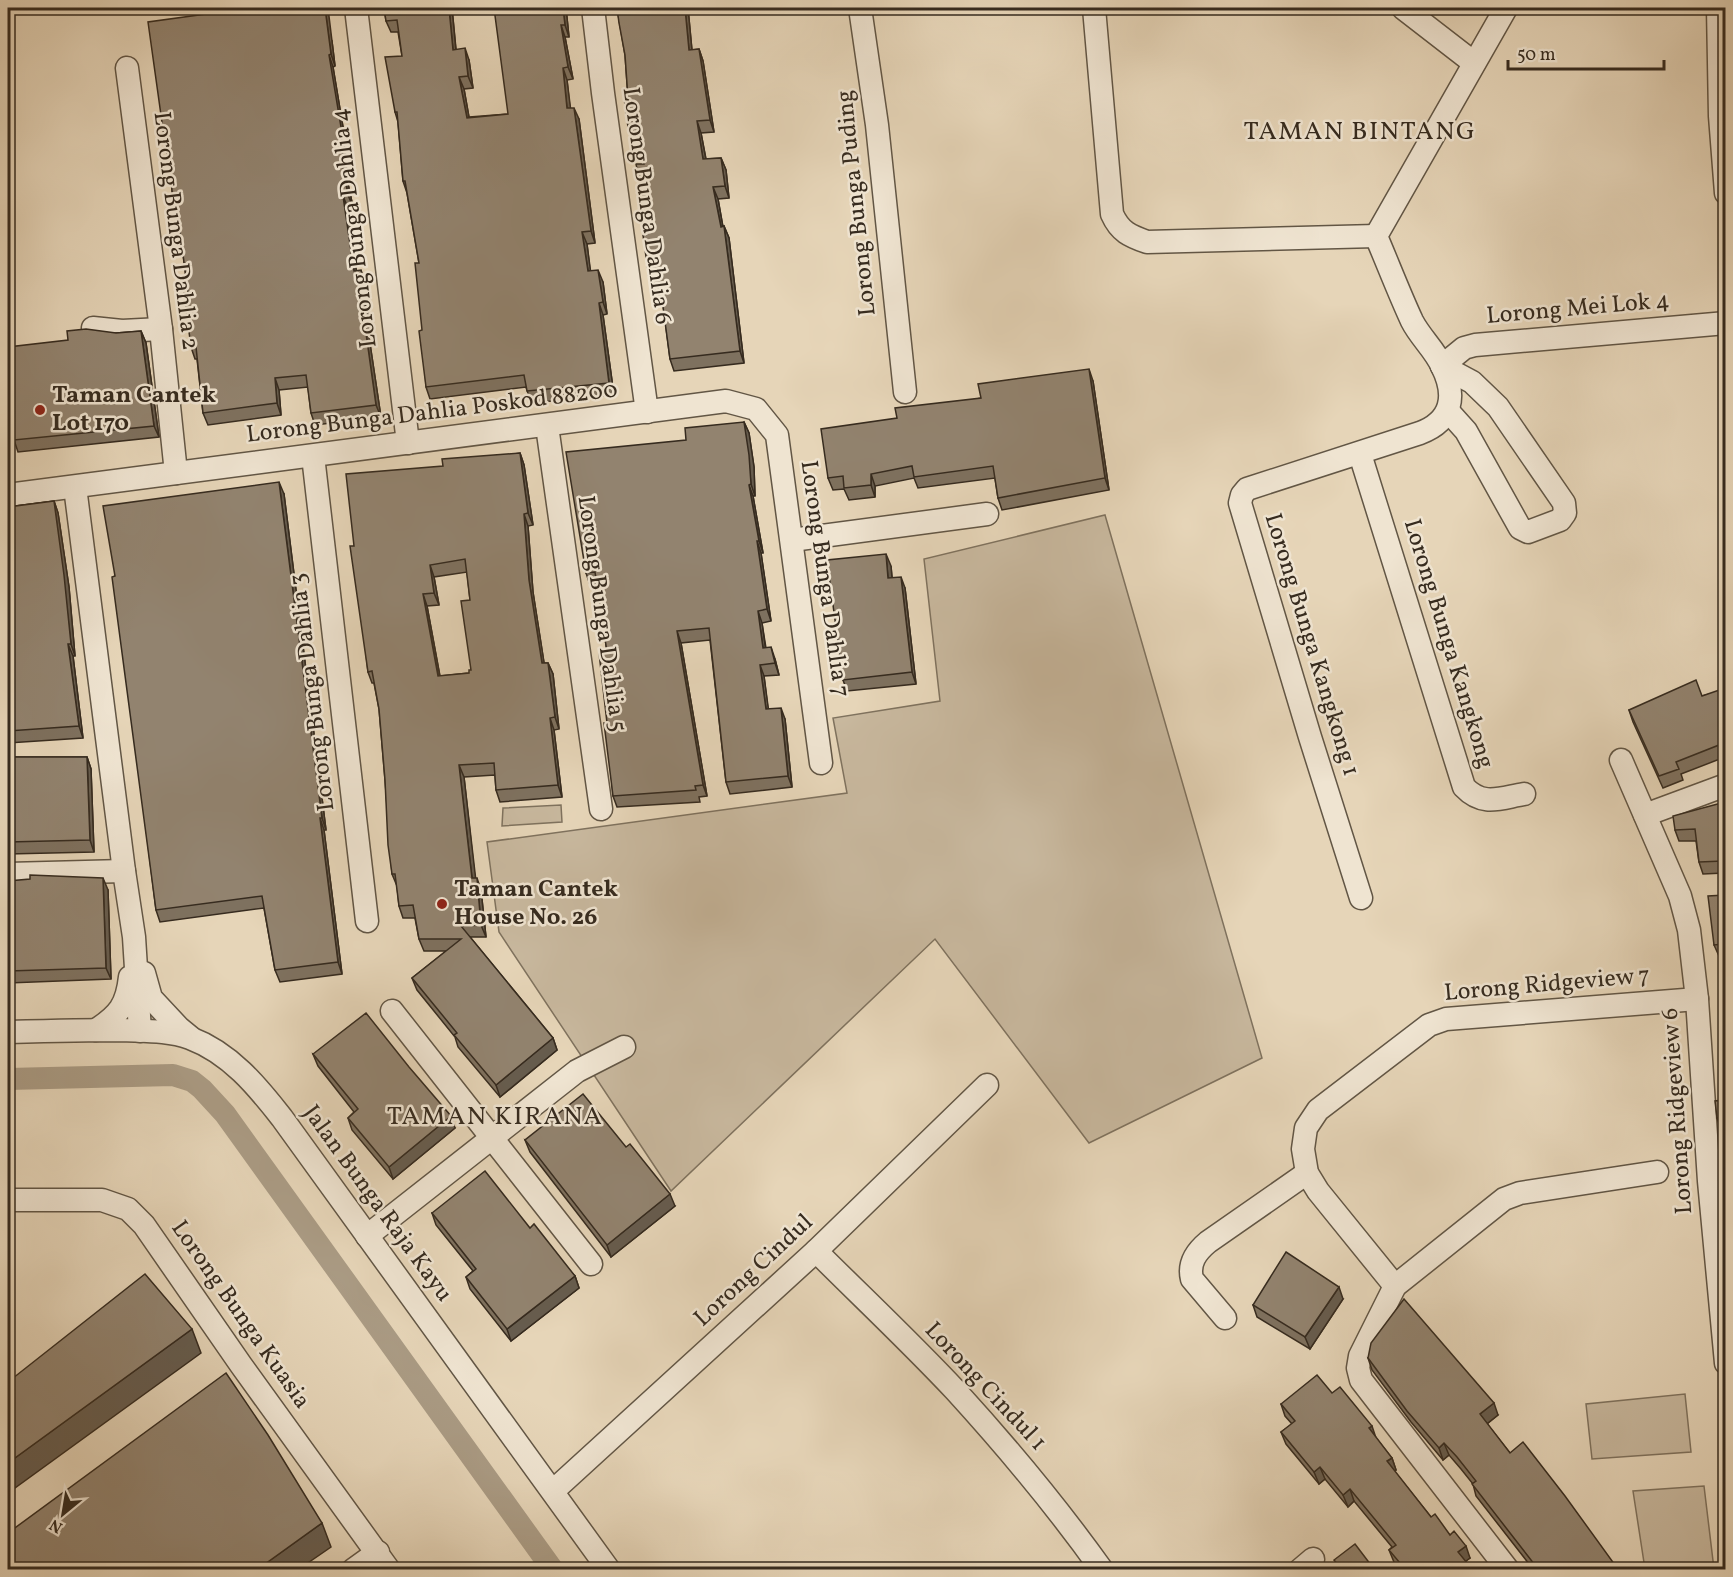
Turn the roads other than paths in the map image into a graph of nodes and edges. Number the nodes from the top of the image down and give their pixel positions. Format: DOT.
graph roads {
  1 [pos="356,8"];
  2 [pos="593,8"];
  3 [pos="860,8"];
  4 [pos="1094,8"];
  5 [pos="1403,8"];
  6 [pos="1506,8"];
  7 [pos="1718,8"];
  8 [pos="1474,63"];
  9 [pos="127,68"];
  10 [pos="1725,193"];
  11 [pos="1376,236"];
  12 [pos="1725,323"];
  13 [pos="93,328"];
  14 [pos="160,329"];
  15 [pos="1442,366"];
  16 [pos="905,392"];
  17 [pos="756,409"];
  18 [pos="1449,411"];
  19 [pos="647,412"];
  20 [pos="547,426"];
  21 [pos="408,443"];
  22 [pos="1360,454"];
  23 [pos="313,456"];
  24 [pos="176,473"];
  25 [pos="75,487"];
  26 [pos="8,495"];
  27 [pos="987,514"];
  28 [pos="792,540"];
  29 [pos="1621,760"];
  30 [pos="821,763"];
  31 [pos="1725,785"];
  32 [pos="1524,794"];
  33 [pos="601,809"];
  34 [pos="1645,815"];
  35 [pos="124,871"];
  36 [pos="8,874"];
  37 [pos="1361,898"];
  38 [pos="366,921"];
  39 [pos="134,937"];
  40 [pos="1697,999"];
  41 [pos="392,1011"];
  42 [pos="96,1030"];
  43 [pos="140,1031"];
  44 [pos="8,1032"];
  45 [pos="190,1038"];
  46 [pos="624,1047"];
  47 [pos="987,1085"];
  48 [pos="493,1139"];
  49 [pos="1657,1172"];
  50 [pos="1307,1173"];
  51 [pos="8,1200"];
  52 [pos="367,1236"];
  53 [pos="816,1251"];
  54 [pos="591,1264"];
  55 [pos="1395,1286"];
  56 [pos="1225,1318"];
  57 [pos="1725,1363"];
  58 [pos="241,1365"];
  59 [pos="222,1378"];
  60 [pos="553,1491"];
  61 [pos="383,1561"];
  62 [pos="353,1569"];
  63 [pos="609,1569"];
  64 [pos="1102,1569"];
  65 [pos="1508,1569"];
  1 -- 21 [label="street, Lorong Bunga Dahlia 4"];
  2 -- 19 [label="street, Lorong Bunga Dahlia 6"];
  3 -- 16 [label="street, Lorong Bunga Puding"];
  4 -- 11 [label="street"];
  5 -- 8 [label="street"];
  6 -- 8 [label="street"];
  7 -- 10 [label="street"];
  8 -- 11 [label="street"];
  9 -- 14 [label="street, Lorong Bunga Dahlia 2"];
  11 -- 15 [label="street"];
  12 -- 15 [label="street, Lorong Mei Lok 4"];
  13 -- 14 [label="street"];
  14 -- 24 [label="street, Lorong Bunga Dahlia 2"];
  15 -- 18 [label="street"];
  15 -- 18 [label="street"];
  17 -- 19 [label="street, Lorong Bunga Dahlia Poskod 88200"];
  17 -- 28 [label="street, Lorong Bunga Dahlia 7"];
  18 -- 22 [label="street, Lorong Bunga Kangkong 1"];
  19 -- 20 [label="street, Lorong Bunga Dahlia Poskod 88200"];
  20 -- 21 [label="street, Lorong Bunga Dahlia Poskod 88200"];
  20 -- 33 [label="street, Lorong Bunga Dahlia 5"];
  21 -- 23 [label="street, Lorong Bunga Dahlia Poskod 88200"];
  22 -- 32 [label="street, Lorong Bunga Kangkong"];
  22 -- 37 [label="street, Lorong Bunga Kangkong 1"];
  23 -- 24 [label="street, Lorong Bunga Dahlia Poskod 88200"];
  23 -- 38 [label="street, Lorong Bunga Dahlia 3"];
  24 -- 25 [label="street, Lorong Bunga Dahlia Poskod 88200"];
  25 -- 26 [label="street, Lorong Bunga Dahlia Poskod 88200"];
  25 -- 35 [label="street"];
  27 -- 28 [label="street"];
  28 -- 30 [label="street, Lorong Bunga Dahlia 7"];
  29 -- 34 [label="street, Lorong Ridgeview 6"];
  31 -- 34 [label="street"];
  34 -- 40 [label="street, Lorong Ridgeview 6"];
  35 -- 36 [label="street"];
  35 -- 39 [label="street"];
  39 -- 42 [label="street"];
  39 -- 43 [label="street"];
  39 -- 45 [label="street"];
  40 -- 50 [label="street, Lorong Ridgeview 7"];
  40 -- 57 [label="street, Lorong Ridgeview 6"];
  41 -- 48 [label="street"];
  42 -- 43 [label="street, Jalan Bunga Raja Kayu"];
  42 -- 44 [label="street, Jalan Bunga Raja Kayu"];
  43 -- 45 [label="street, Jalan Bunga Raja Kayu"];
  45 -- 52 [label="street, Jalan Bunga Raja Kayu"];
  46 -- 48 [label="street"];
  47 -- 53 [label="street, Lorong Cindul"];
  48 -- 52 [label="street"];
  48 -- 54 [label="street"];
  49 -- 55 [label="street"];
  50 -- 55 [label="street, Lorong Ridgeview 7"];
  50 -- 56 [label="street"];
  51 -- 58 [label="street, Lorong Bunga Kuasia"];
  52 -- 60 [label="street, Jalan Bunga Raja Kayu"];
  53 -- 60 [label="street, Lorong Cindul"];
  53 -- 64 [label="street, Lorong Cindul 1"];
  55 -- 65 [label="street"];
  58 -- 59 [label="street"];
  58 -- 61 [label="street, Lorong Bunga Kuasia"];
  60 -- 63 [label="street, Jalan Bunga Raja Kayu"];
  61 -- 62 [label="street"];
}
